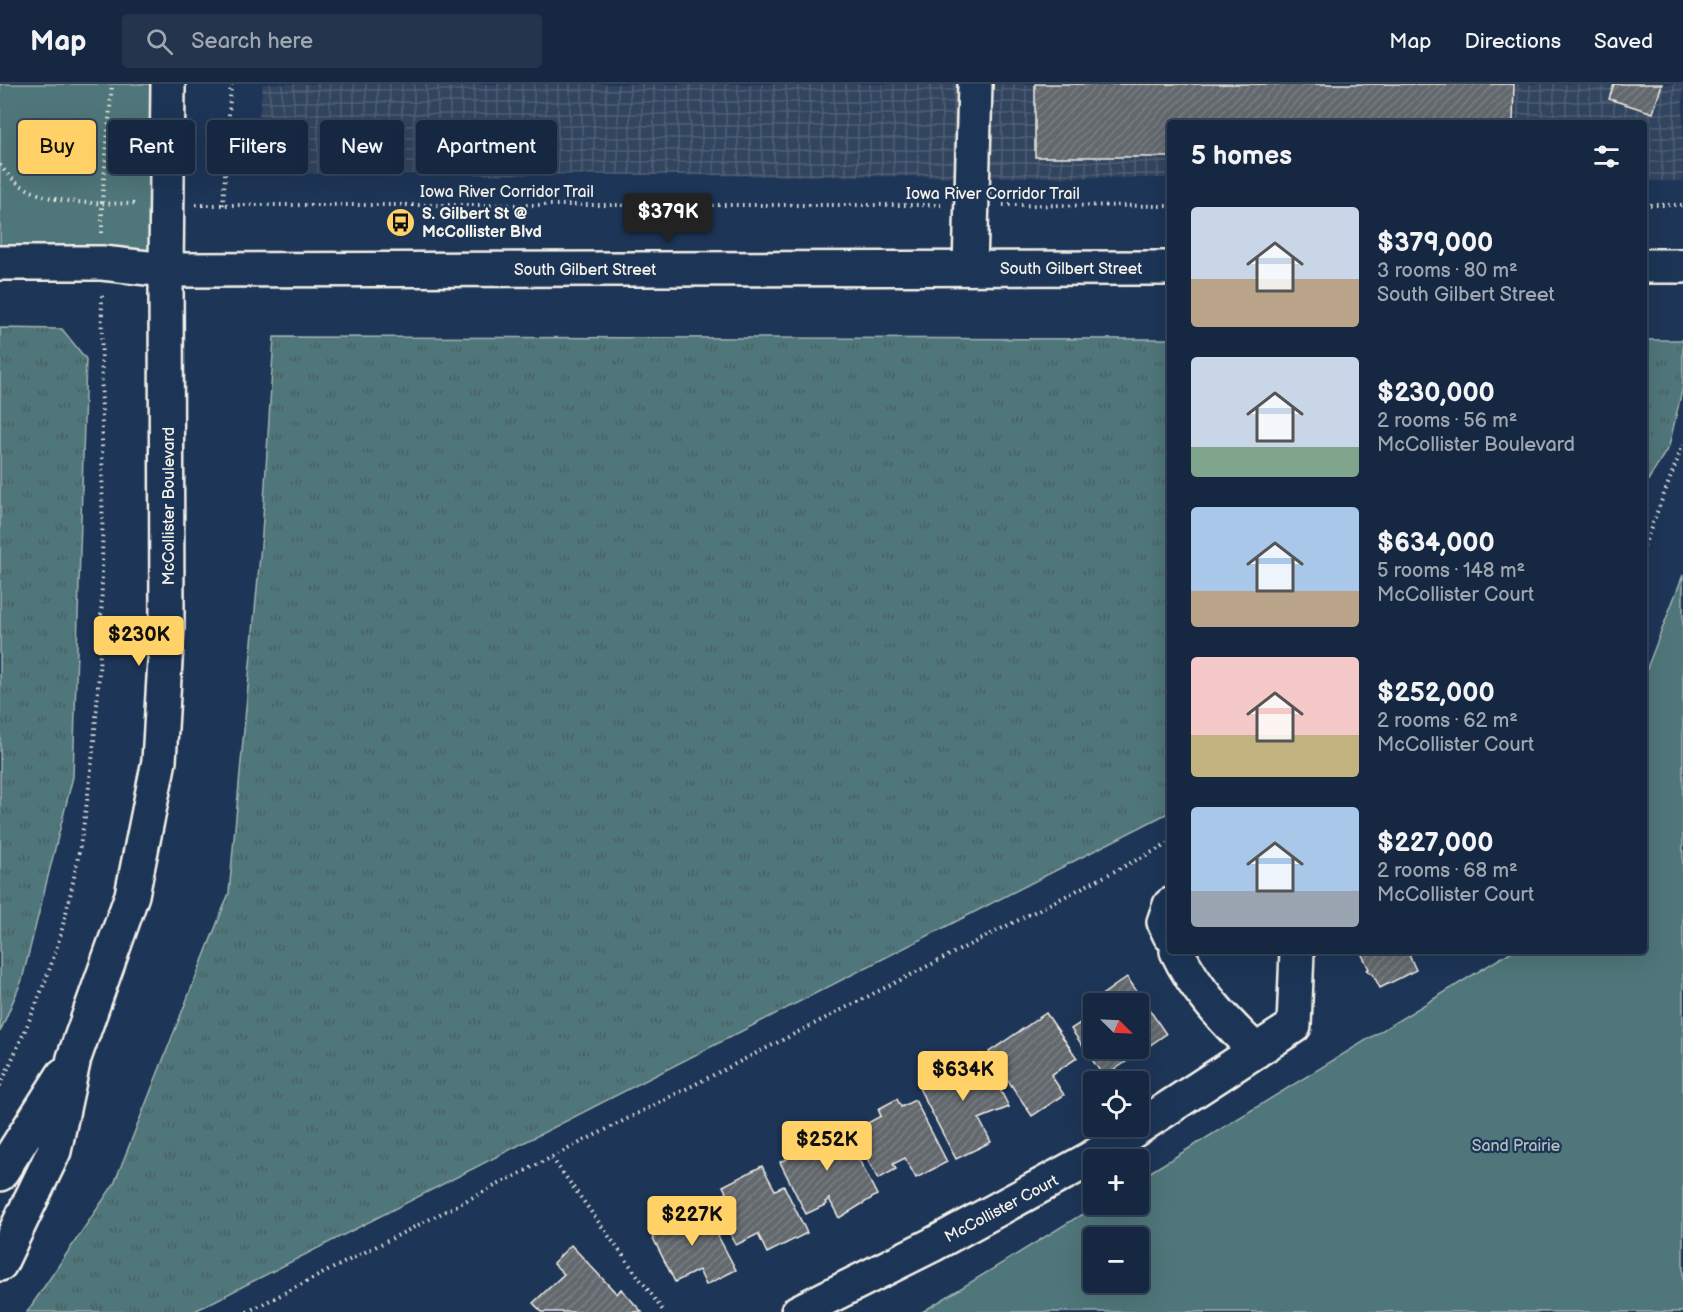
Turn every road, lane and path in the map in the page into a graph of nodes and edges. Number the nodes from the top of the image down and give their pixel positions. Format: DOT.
graph roads {
  1 [pos="112,84"];
  2 [pos="168,84"];
  3 [pos="231,84"];
  4 [pos="975,84"];
  5 [pos="0,165"];
  6 [pos="102,202"];
  7 [pos="223,204"];
  8 [pos="165,205"];
  9 [pos="972,205"];
  10 [pos="1647,205"];
  11 [pos="1683,205"];
  12 [pos="1167,206"];
  13 [pos="0,263"];
  14 [pos="102,263"];
  15 [pos="1647,266"];
  16 [pos="1683,266"];
  17 [pos="1167,267"];
  18 [pos="970,268"];
  19 [pos="166,270"];
  20 [pos="1683,445"];
  21 [pos="1647,538"];
  22 [pos="1167,845"];
  23 [pos="1167,914"];
  24 [pos="1167,928"];
  25 [pos="1178,954"];
  26 [pos="1297,954"];
  27 [pos="1256,1052"];
  28 [pos="74,1058"];
  29 [pos="0,1086"];
  30 [pos="552,1158"];
  31 [pos="0,1174"];
  32 [pos="0,1263"];
  33 [pos="247,1312"];
  34 [pos="664,1312"];
  35 [pos="798,1312"];
  1 -- 6 [label="path"];
  2 -- 8 [label="street, McCollister Boulevard"];
  3 -- 7 [label="path"];
  4 -- 9 [label="street"];
  5 -- 6 [label="path, Iowa River Corridor Trail"];
  6 -- 8 [label="path, Iowa River Corridor Trail"];
  6 -- 14 [label="path"];
  7 -- 8 [label="path, Iowa River Corridor Trail"];
  7 -- 9 [label="path, Iowa River Corridor Trail"];
  8 -- 19 [label="street, McCollister Boulevard"];
  9 -- 12 [label="path, Iowa River Corridor Trail"];
  9 -- 18 [label="street"];
  10 -- 11 [label="path"];
  13 -- 14 [label="street, South Gilbert Street"];
  14 -- 19 [label="street, South Gilbert Street"];
  14 -- 29 [label="path"];
  15 -- 16 [label="street"];
  17 -- 18 [label="street, South Gilbert Street"];
  18 -- 19 [label="street, South Gilbert Street"];
  19 -- 28 [label="street, McCollister Boulevard"];
  20 -- 21 [label="path"];
  22 -- 30 [label="path"];
  23 -- 24 [label="street"];
  25 -- 27 [label="street"];
  26 -- 27 [label="street, McCollister Court"];
  27 -- 35 [label="street, McCollister Court"];
  28 -- 31 [label="street, McCollister Boulevard"];
  28 -- 32 [label="street, McCollister Boulevard"];
  30 -- 33 [label="path"];
  30 -- 34 [label="path"];
}
